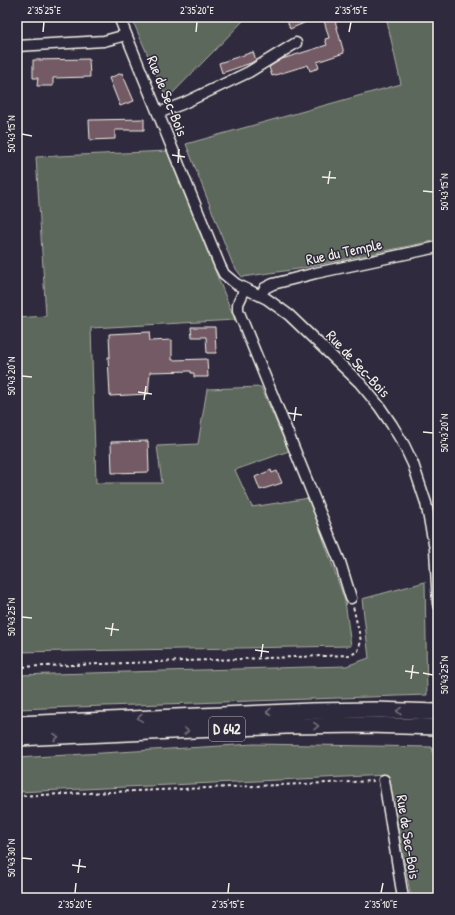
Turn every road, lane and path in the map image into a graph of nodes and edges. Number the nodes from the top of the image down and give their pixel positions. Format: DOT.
graph roads {
  1 [pos="118,17"];
  2 [pos="126,35"];
  3 [pos="296,43"];
  4 [pos="17,46"];
  5 [pos="158,113"];
  6 [pos="438,247"];
  7 [pos="245,289"];
  8 [pos="261,295"];
  9 [pos="351,598"];
  10 [pos="438,604"];
  11 [pos="17,667"];
  12 [pos="438,712"];
  13 [pos="17,724"];
  14 [pos="438,727"];
  15 [pos="17,738"];
  16 [pos="384,780"];
  17 [pos="17,796"];
  18 [pos="403,898"];
  1 -- 2 [label="street, Rue de Sec-Bois"];
  2 -- 4 [label="street"];
  2 -- 5 [label="street, Rue de Sec-Bois"];
  3 -- 5 [label="street"];
  5 -- 7 [label="street, Rue de Sec-Bois"];
  6 -- 8 [label="street, Rue du Temple"];
  7 -- 8 [label="street, Rue de Sec-Bois"];
  7 -- 9 [label="street"];
  8 -- 10 [label="street, Rue de Sec-Bois"];
  9 -- 11 [label="path"];
  12 -- 13 [label="highway, D 642, one-way"];
  15 -- 14 [label="highway, D 642, one-way"];
  16 -- 17 [label="path"];
  16 -- 18 [label="street, Rue de Sec-Bois"];
}
